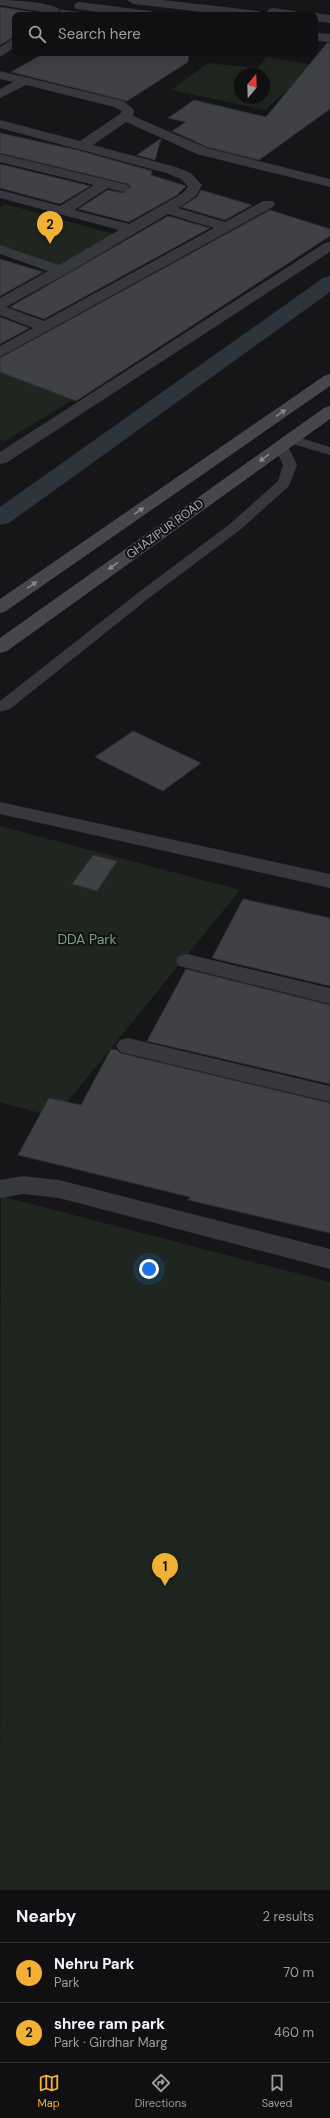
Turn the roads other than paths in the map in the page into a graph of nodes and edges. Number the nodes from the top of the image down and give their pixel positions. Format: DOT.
graph roads {
  1 [pos="0,0"];
  2 [pos="65,0"];
  3 [pos="133,0"];
  4 [pos="283,0"];
  5 [pos="80,6"];
  6 [pos="51,12"];
  7 [pos="127,12"];
  8 [pos="234,12"];
  9 [pos="274,12"];
  10 [pos="318,17"];
  11 [pos="329,18"];
  12 [pos="318,37"];
  13 [pos="330,38"];
  14 [pos="12,43"];
  15 [pos="0,52"];
  16 [pos="0,75"];
  17 [pos="25,81"];
  18 [pos="0,94"];
  19 [pos="125,117"];
  20 [pos="0,124"];
  21 [pos="82,146"];
  22 [pos="0,158"];
  23 [pos="330,183"];
  24 [pos="105,184"];
  25 [pos="123,188"];
  26 [pos="1,196"];
  27 [pos="268,204"];
  28 [pos="166,209"];
  29 [pos="62,211"];
  30 [pos="226,227"];
  31 [pos="130,229"];
  32 [pos="330,246"];
  33 [pos="0,248"];
  34 [pos="61,270"];
  35 [pos="0,304"];
  36 [pos="0,310"];
  37 [pos="45,327"];
  38 [pos="0,352"];
  39 [pos="330,379"];
  40 [pos="330,411"];
  41 [pos="286,443"];
  42 [pos="330,451"];
  43 [pos="0,459"];
  44 [pos="0,607"];
  45 [pos="0,647"];
  46 [pos="0,707"];
  47 [pos="0,808"];
  48 [pos="330,881"];
  49 [pos="187,961"];
  50 [pos="330,996"];
  51 [pos="128,1046"];
  52 [pos="330,1094"];
  53 [pos="0,1189"];
  54 [pos="330,1258"];
  1 -- 6 [label="street"];
  2 -- 6 [label="street"];
  3 -- 8 [label="street"];
  4 -- 9 [label="street"];
  5 -- 7 [label="street"];
  10 -- 11 [label="street"];
  12 -- 13 [label="street"];
  14 -- 15 [label="street"];
  16 -- 17 [label="street"];
  17 -- 18 [label="street"];
  17 -- 19 [label="street"];
  19 -- 21 [label="street"];
  19 -- 23 [label="street"];
  20 -- 21 [label="street"];
  21 -- 28 [label="street"];
  22 -- 24 [label="street"];
  24 -- 25 [label="street"];
  24 -- 29 [label="street"];
  26 -- 29 [label="street"];
  27 -- 30 [label="street"];
  28 -- 30 [label="street"];
  28 -- 31 [label="street"];
  29 -- 31 [label="street"];
  30 -- 37 [label="street"];
  31 -- 34 [label="street"];
  32 -- 43 [label="street"];
  33 -- 34 [label="street"];
  34 -- 35 [label="street"];
  36 -- 37 [label="street"];
  37 -- 38 [label="street"];
  44 -- 39 [label="main road, one-way"];
  40 -- 41 [label="main road, GHAZIPUR ROAD"];
  41 -- 42 [label="lane"];
  41 -- 45 [label="main road, GHAZIPUR ROAD, one-way"];
  41 -- 46 [label="lane"];
  47 -- 48 [label="street"];
  49 -- 50 [label="street"];
  51 -- 52 [label="street"];
  53 -- 54 [label="street"];
}
